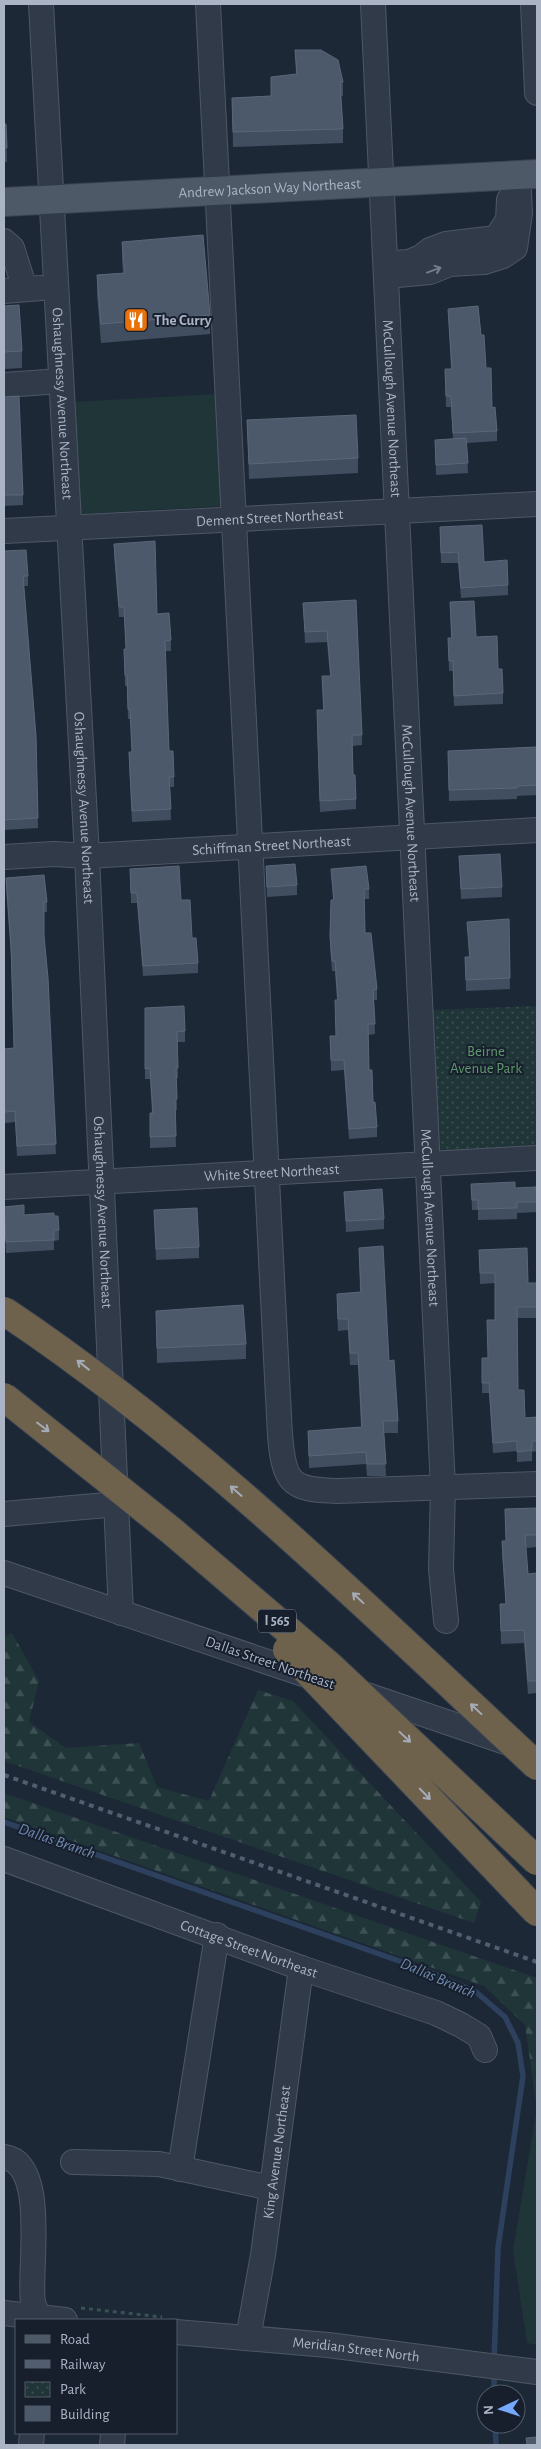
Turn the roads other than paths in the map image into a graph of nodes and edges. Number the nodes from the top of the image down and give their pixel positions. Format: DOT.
graph roads {
  1 [pos="41,4"];
  2 [pos="208,4"];
  3 [pos="373,4"];
  4 [pos="533,4"];
  5 [pos="537,93"];
  6 [pos="521,175"];
  7 [pos="382,182"];
  8 [pos="218,190"];
  9 [pos="50,199"];
  10 [pos="4,202"];
  11 [pos="4,241"];
  12 [pos="386,270"];
  13 [pos="55,287"];
  14 [pos="15,290"];
  15 [pos="60,381"];
  16 [pos="4,385"];
  17 [pos="537,504"];
  18 [pos="397,511"];
  19 [pos="235,519"];
  20 [pos="69,527"];
  21 [pos="4,530"];
  22 [pos="537,830"];
  23 [pos="413,837"];
  24 [pos="250,846"];
  25 [pos="87,856"];
  26 [pos="4,857"];
  27 [pos="537,1158"];
  28 [pos="428,1164"];
  29 [pos="267,1173"];
  30 [pos="102,1182"];
  31 [pos="4,1187"];
  32 [pos="4,1311"];
  33 [pos="4,1397"];
  34 [pos="537,1484"];
  35 [pos="443,1488"];
  36 [pos="118,1504"];
  37 [pos="4,1514"];
  38 [pos="173,1532"];
  39 [pos="4,1572"];
  40 [pos="121,1613"];
  41 [pos="446,1621"];
  42 [pos="537,1752"];
  43 [pos="537,1766"];
  44 [pos="4,1860"];
  45 [pos="537,1861"];
  46 [pos="537,1912"];
  47 [pos="217,1936"];
  48 [pos="301,1968"];
  49 [pos="485,2050"];
  50 [pos="4,2157"];
  51 [pos="73,2162"];
  52 [pos="180,2170"];
  53 [pos="271,2188"];
  54 [pos="4,2313"];
  55 [pos="40,2319"];
  56 [pos="178,2332"];
  57 [pos="248,2338"];
  58 [pos="532,2371"];
  1 -- 9 [label="street, Oshaughnessy Avenue Northeast"];
  2 -- 8 [label="street"];
  3 -- 7 [label="street, McCullough Avenue Northeast"];
  4 -- 5 [label="street"];
  6 -- 7 [label="main road, Andrew Jackson Way Northeast"];
  6 -- 12 [label="street"];
  7 -- 8 [label="main road, Andrew Jackson Way Northeast"];
  7 -- 12 [label="street, McCullough Avenue Northeast"];
  8 -- 9 [label="main road, Andrew Jackson Way Northeast"];
  8 -- 19 [label="street"];
  9 -- 10 [label="main road, Andrew Jackson Way Northeast"];
  9 -- 13 [label="street, Oshaughnessy Avenue Northeast"];
  11 -- 14 [label="street"];
  12 -- 18 [label="street, McCullough Avenue Northeast"];
  13 -- 14 [label="street"];
  13 -- 15 [label="street, Oshaughnessy Avenue Northeast"];
  15 -- 16 [label="street"];
  15 -- 20 [label="street, Oshaughnessy Avenue Northeast"];
  17 -- 18 [label="street, Dement Street Northeast"];
  18 -- 19 [label="street, Dement Street Northeast"];
  18 -- 23 [label="street, McCullough Avenue Northeast"];
  19 -- 20 [label="street, Dement Street Northeast"];
  19 -- 24 [label="street"];
  20 -- 21 [label="street, Dement Street Northeast"];
  20 -- 25 [label="street, Oshaughnessy Avenue Northeast"];
  22 -- 23 [label="street, Schiffman Street Northeast"];
  23 -- 24 [label="street, Schiffman Street Northeast"];
  23 -- 28 [label="street, McCullough Avenue Northeast"];
  24 -- 25 [label="street, Schiffman Street Northeast"];
  24 -- 29 [label="street"];
  25 -- 26 [label="street, Schiffman Street Northeast"];
  25 -- 30 [label="street, Oshaughnessy Avenue Northeast"];
  27 -- 28 [label="street, White Street Northeast"];
  28 -- 29 [label="street, White Street Northeast"];
  28 -- 35 [label="street, McCullough Avenue Northeast"];
  29 -- 30 [label="street, White Street Northeast"];
  29 -- 35 [label="street"];
  30 -- 31 [label="street, White Street Northeast"];
  30 -- 36 [label="street, Oshaughnessy Avenue Northeast"];
  43 -- 32 [label="highway, one-way, bridge"];
  33 -- 38 [label="highway, I 565, one-way, bridge"];
  34 -- 35 [label="street"];
  35 -- 41 [label="street, McCullough Avenue Northeast"];
  36 -- 37 [label="street"];
  36 -- 40 [label="street, Oshaughnessy Avenue Northeast"];
  38 -- 45 [label="highway, I 565, one-way, bridge"];
  38 -- 46 [label="highway, one-way, bridge"];
  39 -- 40 [label="street, Dallas Street Northeast"];
  40 -- 42 [label="street, Dallas Street Northeast"];
  44 -- 47 [label="street, Cottage Street Northeast"];
  47 -- 48 [label="street, Cottage Street Northeast"];
  47 -- 52 [label="street"];
  48 -- 49 [label="street, Cottage Street Northeast"];
  48 -- 53 [label="street, King Avenue Northeast"];
  50 -- 55 [label="street"];
  51 -- 52 [label="street"];
  52 -- 53 [label="street"];
  53 -- 57 [label="street, King Avenue Northeast"];
  54 -- 55 [label="street"];
  56 -- 57 [label="street, Meridian Street North"];
  57 -- 58 [label="street, Meridian Street North"];
}
